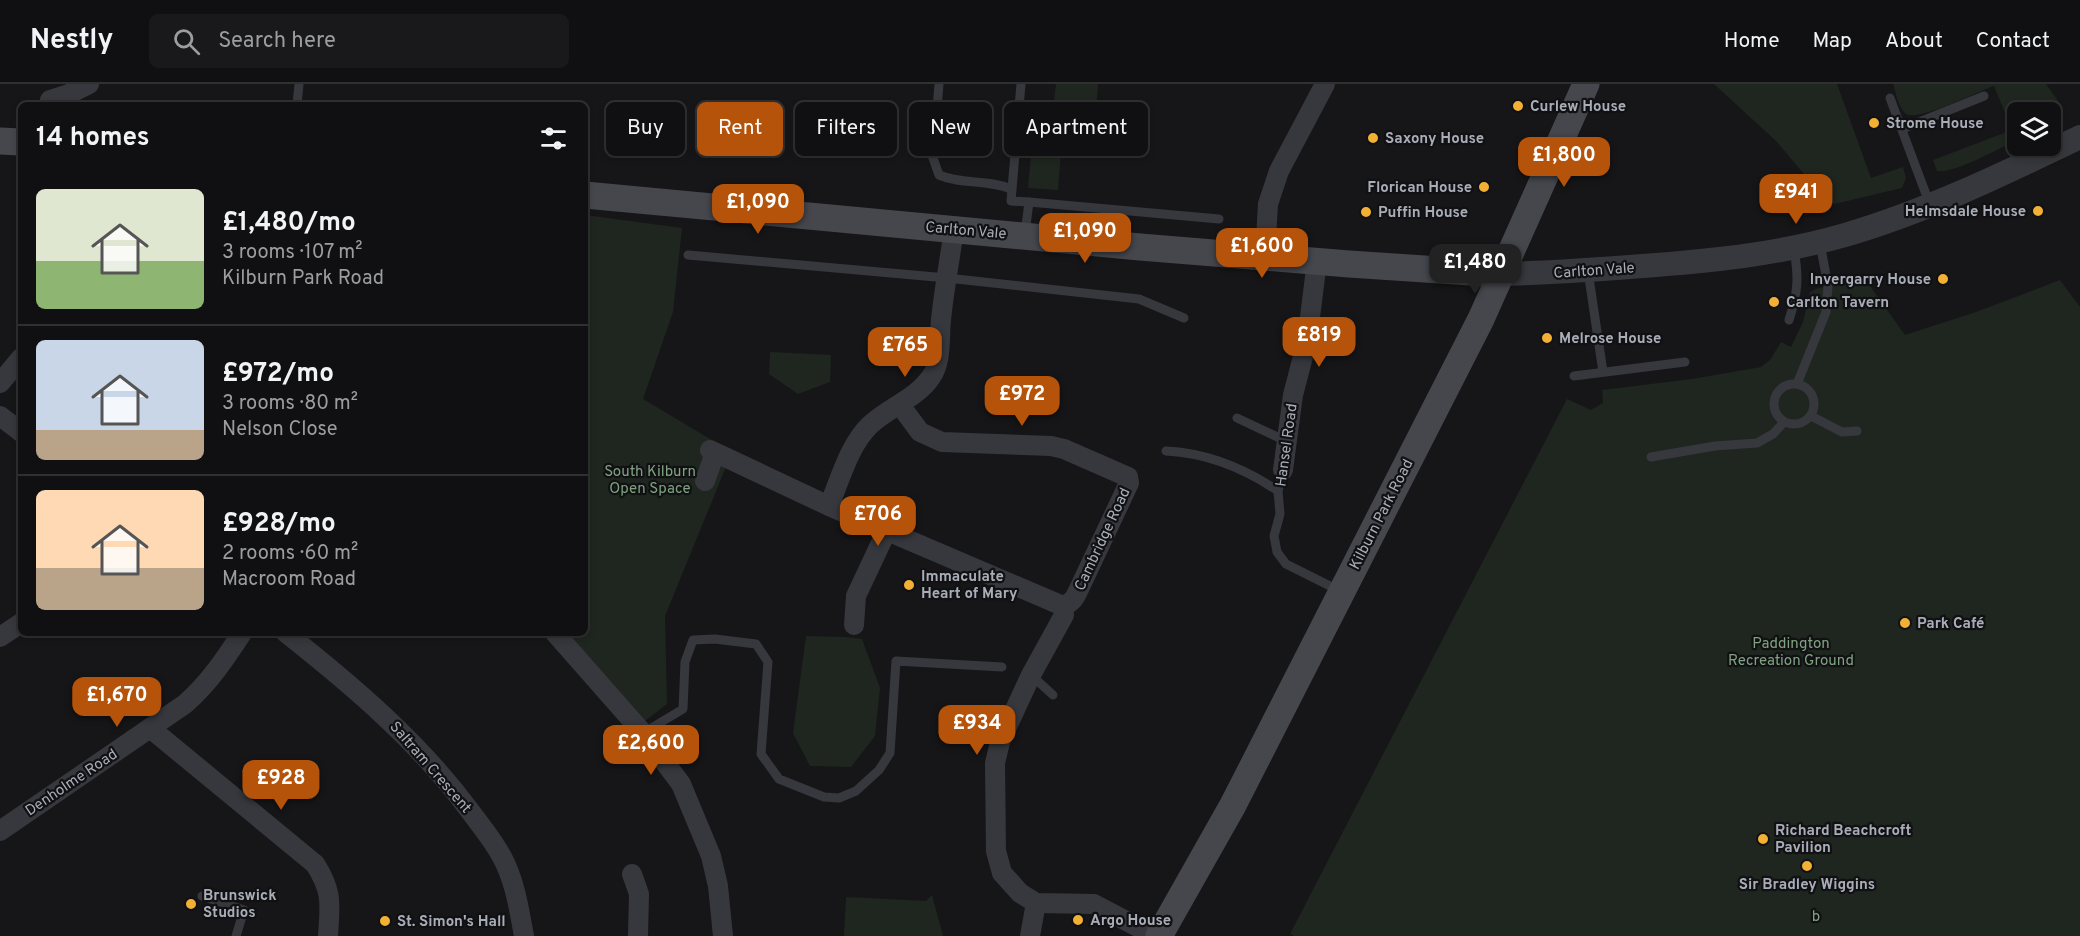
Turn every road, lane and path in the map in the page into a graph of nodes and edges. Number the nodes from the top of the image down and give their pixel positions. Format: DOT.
graph roads {
  1 [pos="89,84"];
  2 [pos="299,84"];
  3 [pos="939,84"];
  4 [pos="1021,84"];
  5 [pos="1325,84"];
  6 [pos="1586,84"];
  7 [pos="50,96"];
  8 [pos="1984,96"];
  9 [pos="1890,98"];
  10 [pos="297,102"];
  11 [pos="1902,129"];
  12 [pos="2080,136"];
  13 [pos="0,141"];
  14 [pos="18,142"];
  15 [pos="1011,189"];
  16 [pos="588,195"];
  17 [pos="1029,202"];
  18 [pos="1929,205"];
  19 [pos="1219,219"];
  20 [pos="954,229"];
  21 [pos="1024,235"];
  22 [pos="1819,241"];
  23 [pos="1793,247"];
  24 [pos="688,255"];
  25 [pos="1265,257"];
  26 [pos="1317,261"];
  27 [pos="1588,271"];
  28 [pos="1502,274"];
  29 [pos="947,278"];
  30 [pos="1184,318"];
  31 [pos="1789,320"];
  32 [pos="18,362"];
  33 [pos="1685,362"];
  34 [pos="1603,372"];
  35 [pos="1574,376"];
  36 [pos="0,383"];
  37 [pos="1797,384"];
  38 [pos="900,405"];
  39 [pos="0,416"];
  40 [pos="1811,416"];
  41 [pos="1237,418"];
  42 [pos="1784,422"];
  43 [pos="18,430"];
  44 [pos="1857,431"];
  45 [pos="1287,441"];
  46 [pos="1166,451"];
  47 [pos="1651,457"];
  48 [pos="1283,470"];
  49 [pos="705,481"];
  50 [pos="1278,491"];
  51 [pos="829,506"];
  52 [pos="887,530"];
  53 [pos="1342,592"];
  54 [pos="1063,606"];
  55 [pos="18,624"];
  56 [pos="854,625"];
  57 [pos="240,636"];
  58 [pos="290,636"];
  59 [pos="558,636"];
  60 [pos="0,637"];
  61 [pos="1002,668"];
  62 [pos="1031,675"];
  63 [pos="1053,695"];
  64 [pos="150,728"];
  65 [pos="644,733"];
  66 [pos="0,831"];
  67 [pos="632,874"];
  68 [pos="202,896"];
  69 [pos="1036,903"];
  70 [pos="236,936"];
  71 [pos="328,936"];
  72 [pos="524,936"];
  73 [pos="638,936"];
  74 [pos="723,936"];
  75 [pos="1030,936"];
  76 [pos="1157,936"];
  1 -- 7 [label="street"];
  2 -- 10 [label="lane"];
  3 -- 15 [label="lane"];
  4 -- 15 [label="lane"];
  5 -- 25 [label="street"];
  6 -- 28 [label="main road, Kilburn Park Road"];
  8 -- 11 [label="lane"];
  9 -- 11 [label="lane"];
  11 -- 18 [label="lane"];
  12 -- 18 [label="street, Carlton Vale"];
  13 -- 14 [label="main road"];
  15 -- 17 [label="lane"];
  16 -- 20 [label="main road, Carlton Vale"];
  17 -- 19 [label="lane"];
  17 -- 21 [label="lane"];
  18 -- 22 [label="street, Carlton Vale"];
  20 -- 21 [label="main road, Carlton Vale"];
  20 -- 29 [label="street"];
  21 -- 25 [label="main road, Carlton Vale"];
  22 -- 23 [label="street, Carlton Vale"];
  22 -- 37 [label="lane"];
  23 -- 27 [label="street, Carlton Vale"];
  23 -- 31 [label="lane"];
  24 -- 29 [label="lane"];
  25 -- 26 [label="main road, Carlton Vale"];
  26 -- 28 [label="main road, Carlton Vale"];
  26 -- 45 [label="street, Hansel Road"];
  27 -- 28 [label="street, Carlton Vale"];
  27 -- 34 [label="lane"];
  28 -- 53 [label="main road, Kilburn Park Road"];
  29 -- 30 [label="lane"];
  29 -- 38 [label="street"];
  32 -- 36 [label="street"];
  33 -- 34 [label="lane"];
  34 -- 35 [label="lane"];
  37 -- 40 [label="lane"];
  37 -- 42 [label="lane"];
  38 -- 51 [label="street"];
  38 -- 54 [label="street, Cambridge Road"];
  39 -- 43 [label="street"];
  40 -- 42 [label="lane"];
  40 -- 44 [label="lane"];
  41 -- 45 [label="lane"];
  42 -- 47 [label="lane"];
  45 -- 48 [label="street, Hansel Road"];
  46 -- 50 [label="lane"];
  48 -- 50 [label="lane, Hansel Road"];
  49 -- 51 [label="street"];
  50 -- 53 [label="lane, Hansel Road"];
  51 -- 52 [label="street"];
  52 -- 54 [label="street"];
  52 -- 56 [label="street"];
  53 -- 76 [label="main road, Kilburn Park Road"];
  54 -- 62 [label="street, Cambridge Road"];
  55 -- 60 [label="street"];
  57 -- 64 [label="street, Denholme Road"];
  58 -- 72 [label="street, Saltram Crescent"];
  59 -- 65 [label="street"];
  61 -- 65 [label="lane"];
  62 -- 63 [label="lane"];
  62 -- 69 [label="street, Cambridge Road"];
  64 -- 66 [label="street, Denholme Road"];
  64 -- 71 [label="street"];
  65 -- 74 [label="street"];
  67 -- 73 [label="street"];
  68 -- 70 [label="lane"];
  69 -- 75 [label="street"];
  69 -- 76 [label="street"];
}
